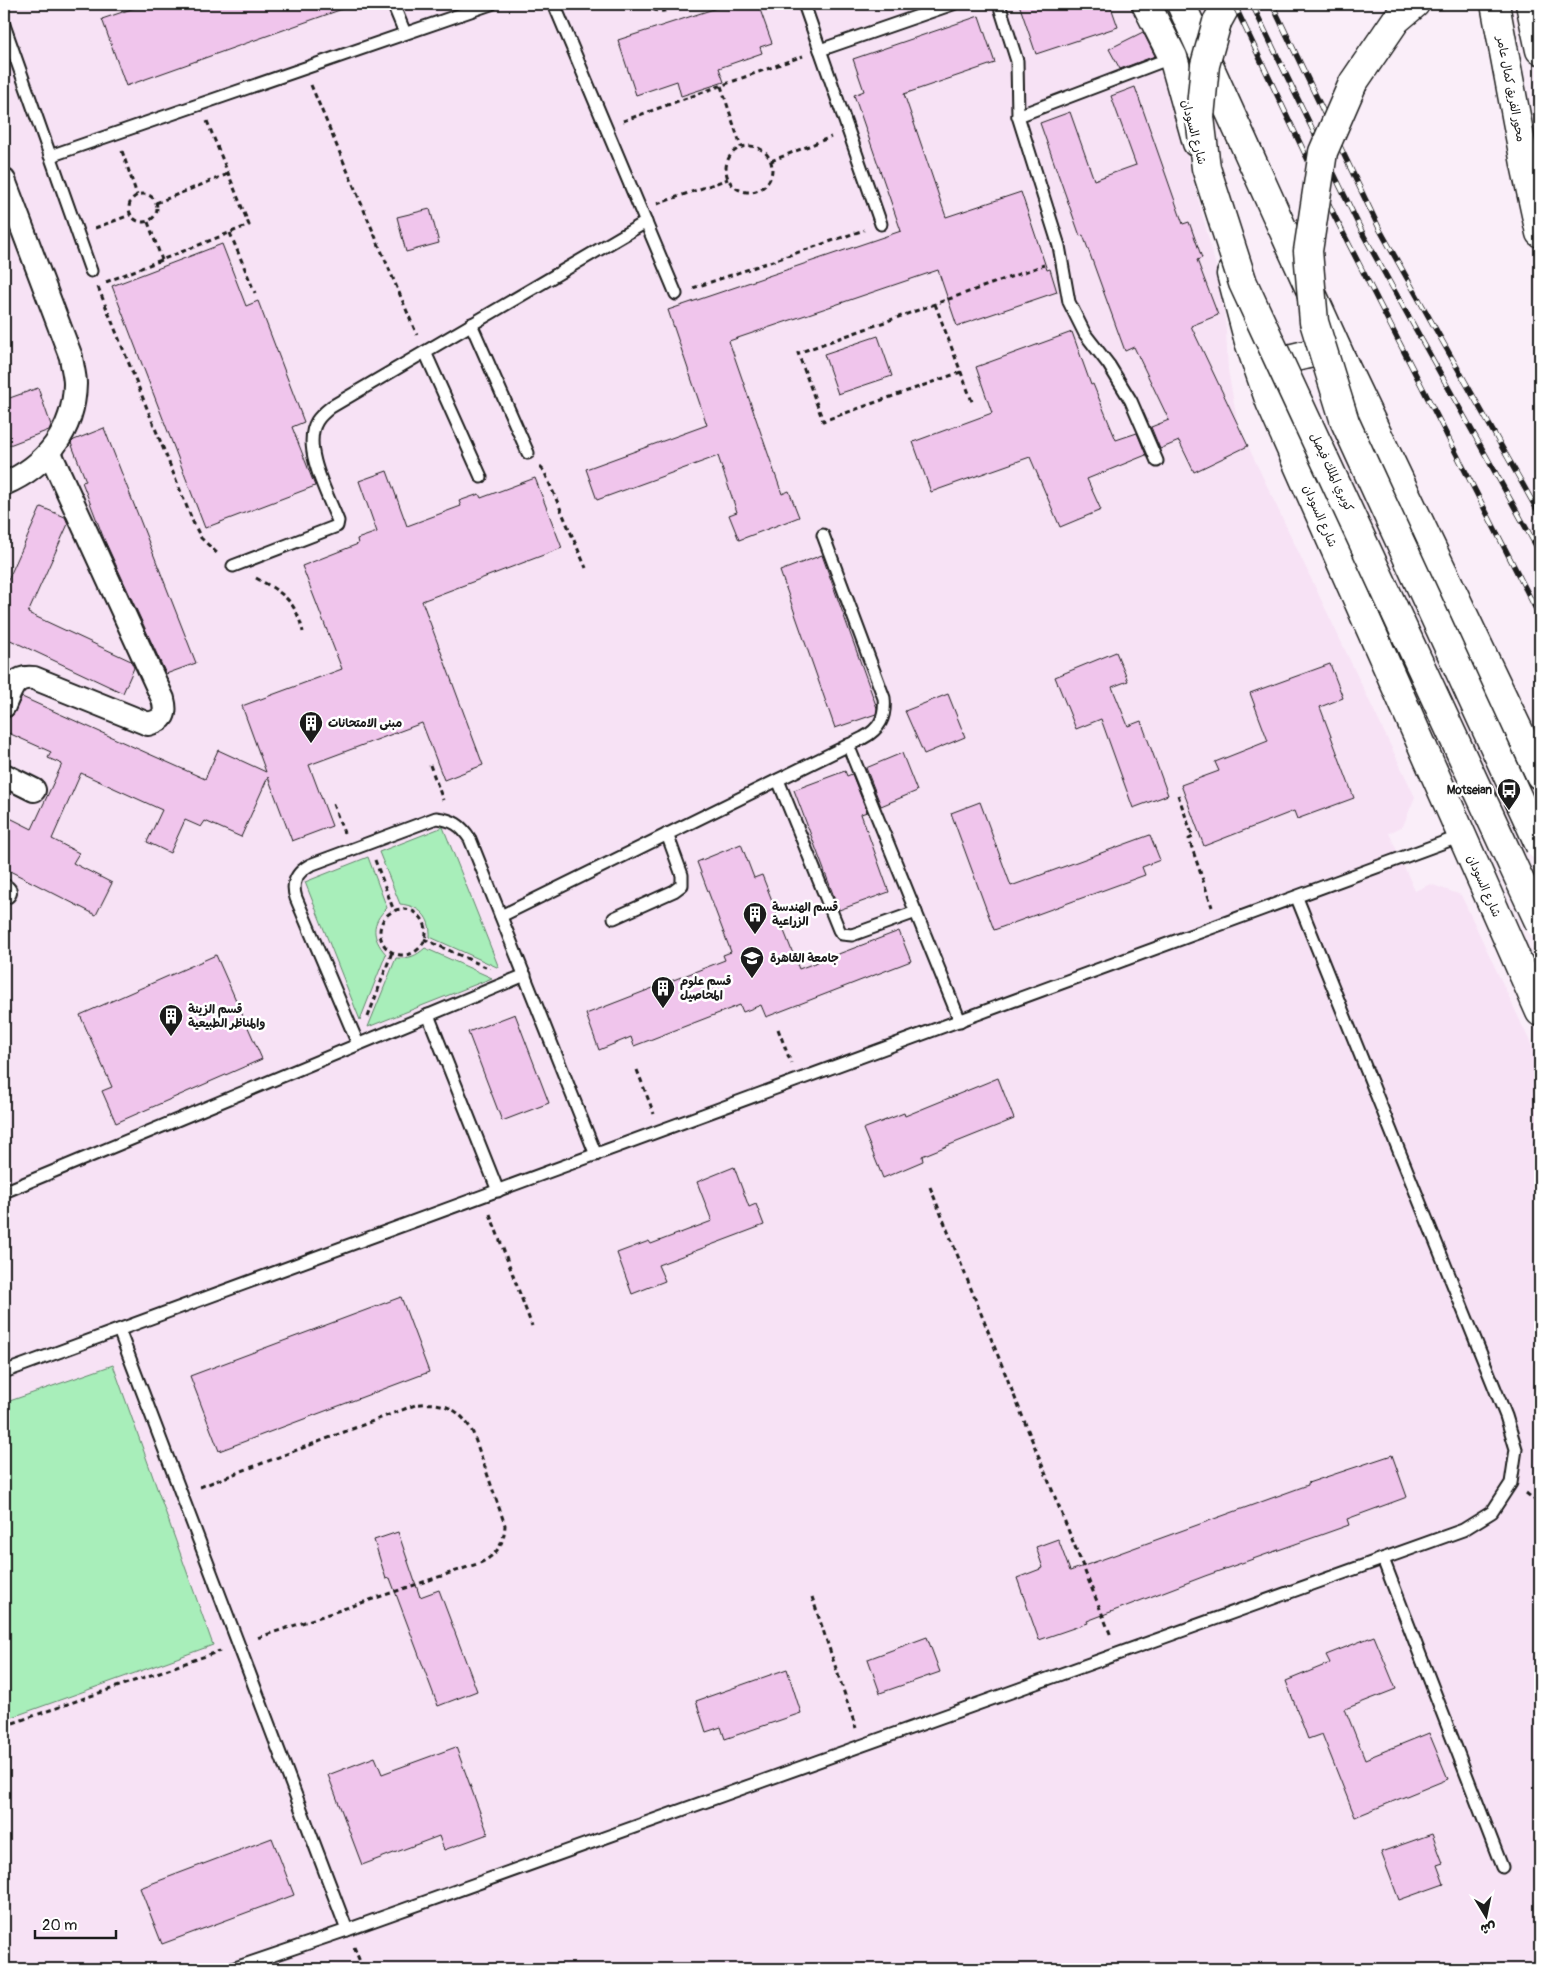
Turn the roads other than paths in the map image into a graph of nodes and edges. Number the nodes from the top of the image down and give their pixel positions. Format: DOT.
graph roads {
  1 [pos="393,4"];
  2 [pos="491,4"];
  3 [pos="554,4"];
  4 [pos="804,4"];
  5 [pos="953,4"];
  6 [pos="999,4"];
  7 [pos="1146,4"];
  8 [pos="1181,4"];
  9 [pos="1227,4"];
  10 [pos="1415,4"];
  11 [pos="1495,4"];
  12 [pos="1530,4"];
  13 [pos="4,25"];
  14 [pos="405,34"];
  15 [pos="820,50"];
  16 [pos="1540,50"];
  17 [pos="1173,57"];
  18 [pos="1018,116"];
  19 [pos="50,156"];
  20 [pos="4,180"];
  21 [pos="646,222"];
  22 [pos="881,224"];
  23 [pos="1540,233"];
  24 [pos="91,271"];
  25 [pos="676,294"];
  26 [pos="472,324"];
  27 [pos="425,352"];
  28 [pos="1342,360"];
  29 [pos="1270,402"];
  30 [pos="50,453"];
  31 [pos="528,453"];
  32 [pos="1157,461"];
  33 [pos="481,477"];
  34 [pos="4,484"];
  35 [pos="823,535"];
  36 [pos="233,566"];
  37 [pos="4,706"];
  38 [pos="848,745"];
  39 [pos="4,775"];
  40 [pos="1540,775"];
  41 [pos="778,780"];
  42 [pos="34,790"];
  43 [pos="667,834"];
  44 [pos="1461,836"];
  45 [pos="1540,846"];
  46 [pos="1297,898"];
  47 [pos="916,912"];
  48 [pos="501,916"];
  49 [pos="614,918"];
  50 [pos="1540,924"];
  51 [pos="525,975"];
  52 [pos="1540,1012"];
  53 [pos="428,1015"];
  54 [pos="960,1021"];
  55 [pos="358,1044"];
  56 [pos="596,1155"];
  57 [pos="498,1191"];
  58 [pos="4,1192"];
  59 [pos="119,1330"];
  60 [pos="4,1372"];
  61 [pos="1383,1559"];
  62 [pos="1502,1867"];
  63 [pos="347,1930"];
  64 [pos="232,1969"];
  1 -- 14 [label="lane"];
  2 -- 14 [label="lane"];
  3 -- 21 [label="lane"];
  4 -- 15 [label="lane"];
  5 -- 15 [label="lane"];
  6 -- 18 [label="lane"];
  7 -- 17 [label="main road, شارع السودان"];
  8 -- 28 [label="main road"];
  9 -- 50 [label="main road, كوبري الملك فيصل, bridge"];
  10 -- 45 [label="main road, bridge"];
  11 -- 23 [label="main road, محور الفريق كمال عامر"];
  12 -- 16 [label="main road"];
  13 -- 19 [label="lane"];
  14 -- 19 [label="lane"];
  15 -- 22 [label="lane"];
  17 -- 18 [label="lane"];
  17 -- 29 [label="main road, شارع السودان"];
  18 -- 32 [label="lane"];
  19 -- 24 [label="lane"];
  20 -- 30 [label="street"];
  21 -- 25 [label="lane"];
  21 -- 26 [label="lane"];
  26 -- 27 [label="lane"];
  26 -- 31 [label="lane"];
  27 -- 33 [label="lane"];
  27 -- 36 [label="lane"];
  28 -- 29 [label="main road"];
  28 -- 40 [label="main road"];
  29 -- 44 [label="main road, شارع السودان"];
  30 -- 34 [label="street"];
  30 -- 37 [label="street"];
  35 -- 38 [label="lane"];
  38 -- 41 [label="lane"];
  38 -- 47 [label="lane"];
  39 -- 42 [label="street"];
  41 -- 43 [label="lane"];
  41 -- 47 [label="lane"];
  43 -- 48 [label="lane"];
  43 -- 49 [label="lane"];
  44 -- 46 [label="lane"];
  44 -- 52 [label="main road, شارع السودان"];
  46 -- 54 [label="lane"];
  46 -- 61 [label="lane"];
  47 -- 54 [label="lane"];
  48 -- 51 [label="lane"];
  48 -- 55 [label="lane"];
  51 -- 53 [label="lane"];
  51 -- 56 [label="lane"];
  53 -- 55 [label="lane"];
  53 -- 57 [label="lane"];
  54 -- 56 [label="lane"];
  55 -- 58 [label="lane"];
  56 -- 57 [label="lane"];
  57 -- 59 [label="lane"];
  59 -- 60 [label="lane"];
  59 -- 63 [label="lane"];
  61 -- 62 [label="lane"];
  61 -- 63 [label="lane"];
  63 -- 64 [label="lane"];
}
